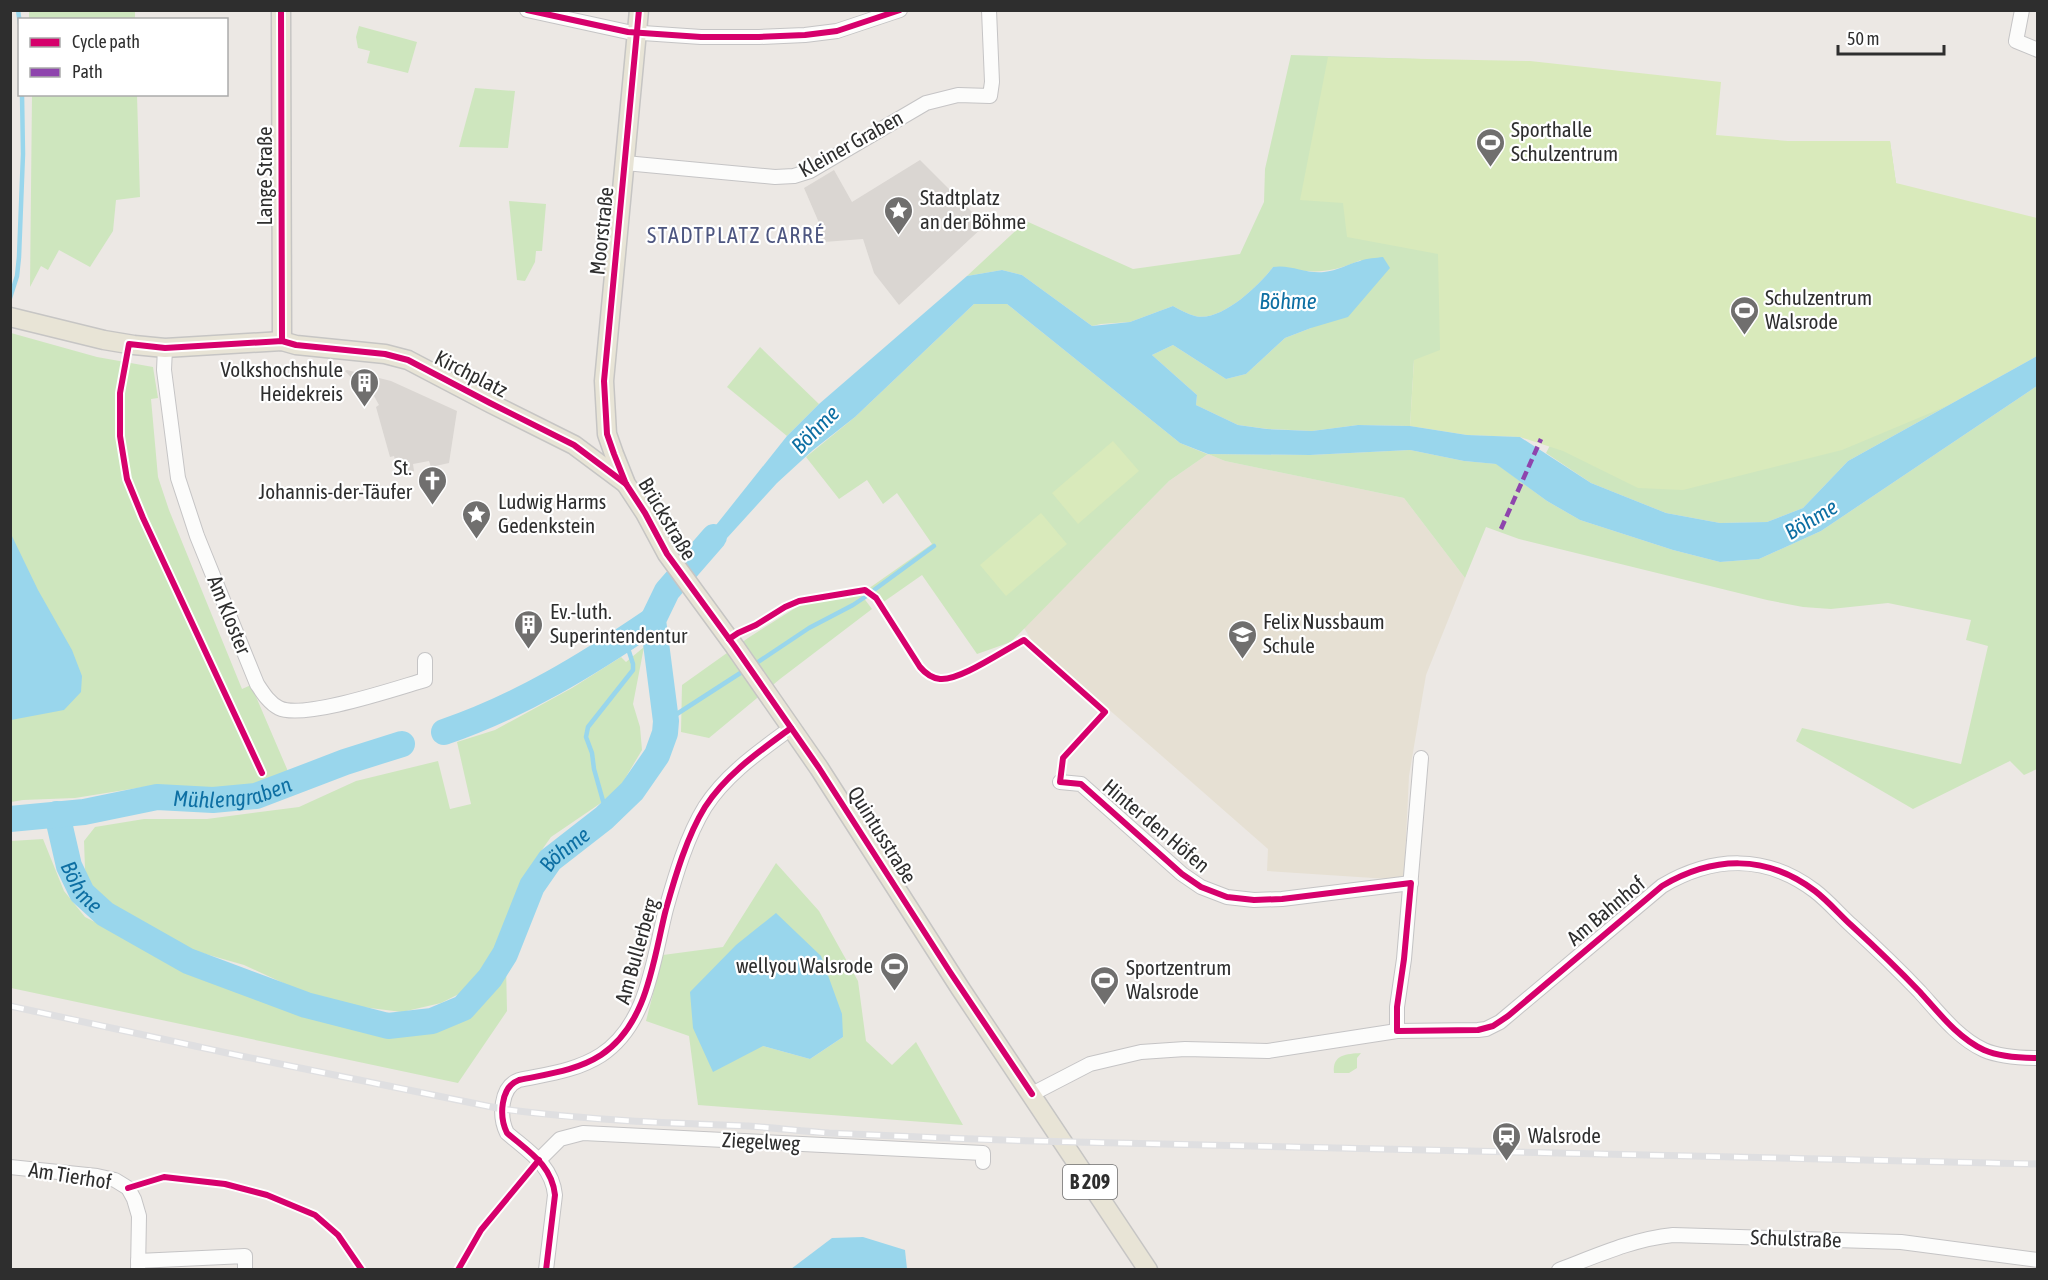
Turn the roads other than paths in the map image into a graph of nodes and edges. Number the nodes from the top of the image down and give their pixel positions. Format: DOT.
graph roads {
  1 [pos="281,10"];
  2 [pos="527,10"];
  3 [pos="639,10"];
  4 [pos="900,10"];
  5 [pos="989,10"];
  6 [pos="2022,10"];
  7 [pos="637,33"];
  8 [pos="2037,50"];
  9 [pos="625,163"];
  10 [pos="12,317"];
  11 [pos="282,341"];
  12 [pos="165,348"];
  13 [pos="607,434"];
  14 [pos="581,449"];
  15 [pos="614,454"];
  16 [pos="626,484"];
  17 [pos="695,593"];
  18 [pos="425,660"];
  19 [pos="791,728"];
  20 [pos="1421,758"];
  21 [pos="1060,782"];
  22 [pos="1411,884"];
  23 [pos="1396,1031"];
  24 [pos="2037,1058"];
  25 [pos="1032,1094"];
  26 [pos="539,1160"];
  27 [pos="983,1162"];
  28 [pos="10,1167"];
  29 [pos="2037,1260"];
  30 [pos="138,1265"];
  31 [pos="245,1269"];
  32 [pos="546,1269"];
  33 [pos="1148,1269"];
  34 [pos="1559,1269"];
  1 -- 11 [label="main road, Lange Straße"];
  2 -- 7 [label="street"];
  3 -- 7 [label="main road, Moorstraße / B 209"];
  4 -- 7 [label="street"];
  5 -- 9 [label="street, Kleiner Graben"];
  6 -- 8 [label="street"];
  7 -- 9 [label="main road, Moorstraße / B 209"];
  9 -- 13 [label="main road, Moorstraße / B 209"];
  10 -- 12 [label="main road, Kirchplatz"];
  11 -- 12 [label="main road, Kirchplatz"];
  11 -- 14 [label="main road, Kirchplatz / B 209"];
  12 -- 18 [label="street, Am Kloster"];
  13 -- 14 [label="main road"];
  13 -- 15 [label="main road, Moorstraße / B 209"];
  14 -- 16 [label="main road, Kirchplatz / B 209"];
  15 -- 16 [label="main road, Brückstraße / B 209"];
  16 -- 17 [label="main road, Brückstraße / B 209"];
  17 -- 19 [label="main road, Quintusstraße / B 209"];
  19 -- 25 [label="main road, Quintusstraße / B 209"];
  19 -- 26 [label="street, Am Bullerberg"];
  20 -- 22 [label="street"];
  21 -- 22 [label="street, Hinter den Höfen"];
  22 -- 23 [label="street"];
  23 -- 24 [label="street, Am Bahnhof"];
  23 -- 25 [label="street, Am Bahnhof"];
  25 -- 33 [label="main road, Quintusstraße / B 209"];
  26 -- 27 [label="street, Ziegelweg"];
  26 -- 32 [label="street, Am Bullerberg"];
  28 -- 30 [label="street, Am Tierhof"];
  29 -- 34 [label="street, Schulstraße"];
  30 -- 31 [label="street"];
}
